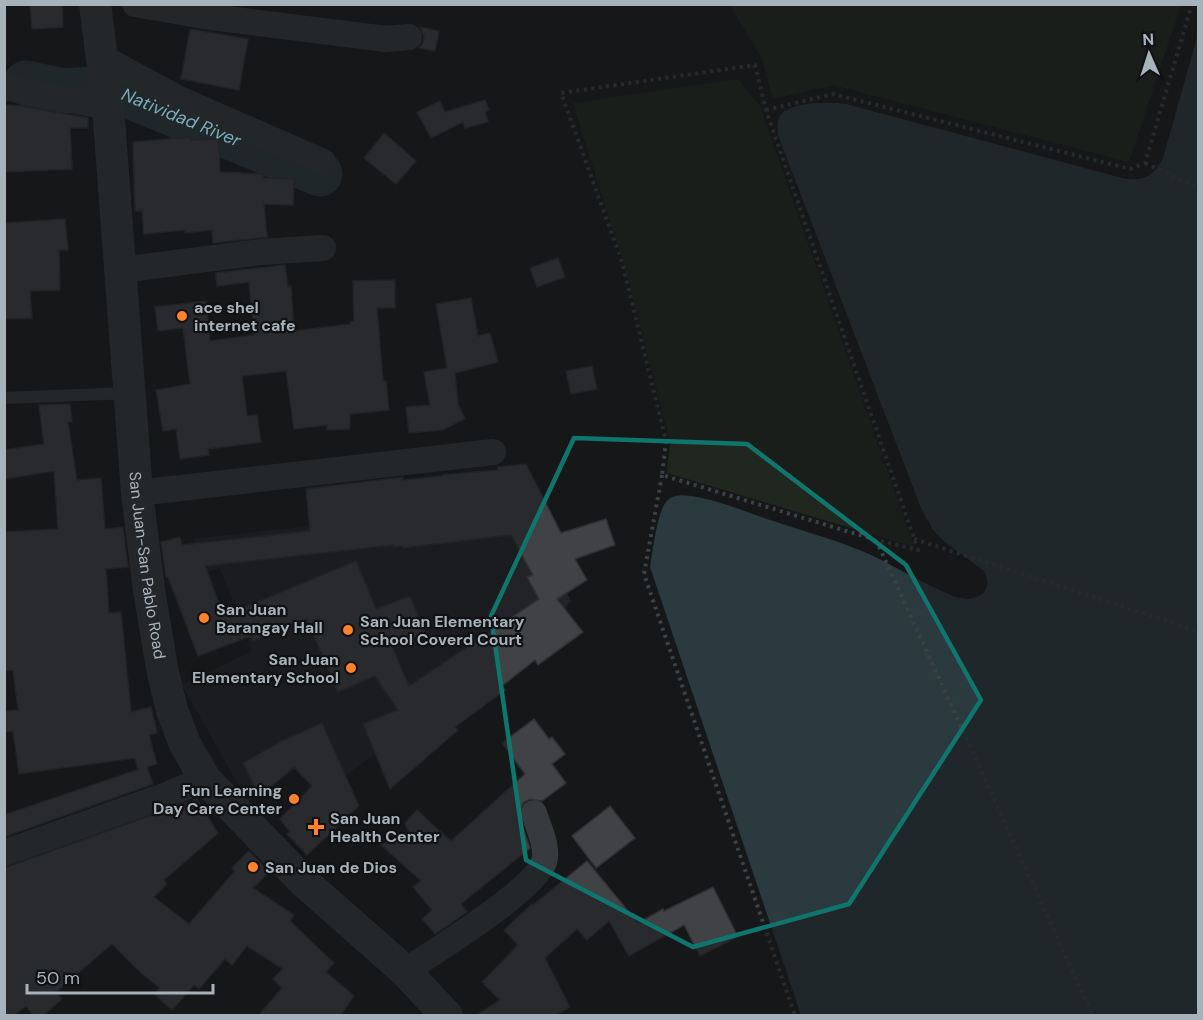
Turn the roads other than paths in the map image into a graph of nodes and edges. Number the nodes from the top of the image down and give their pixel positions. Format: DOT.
graph roads {
  1 [pos="95,4"];
  2 [pos="135,4"];
  3 [pos="409,38"];
  4 [pos="106,83"];
  5 [pos="4,87"];
  6 [pos="323,162"];
  7 [pos="323,248"];
  8 [pos="120,270"];
  9 [pos="129,393"];
  10 [pos="4,399"];
  11 [pos="493,452"];
  12 [pos="137,493"];
  13 [pos="205,779"];
  14 [pos="534,813"];
  15 [pos="5,851"];
  16 [pos="405,971"];
  17 [pos="447,1016"];
  1 -- 4 [label="street, San Juan-San Pablo Road"];
  2 -- 3 [label="street"];
  4 -- 5 [label="street"];
  4 -- 6 [label="street"];
  4 -- 8 [label="street, San Juan-San Pablo Road"];
  7 -- 8 [label="street"];
  8 -- 9 [label="street, San Juan-San Pablo Road"];
  9 -- 10 [label="lane"];
  9 -- 12 [label="street, San Juan-San Pablo Road"];
  11 -- 12 [label="street"];
  12 -- 13 [label="street, San Juan-San Pablo Road"];
  13 -- 15 [label="street"];
  13 -- 16 [label="street, San Juan-San Pablo Road"];
  14 -- 16 [label="street"];
  16 -- 17 [label="street, San Juan-San Pablo Road"];
}
